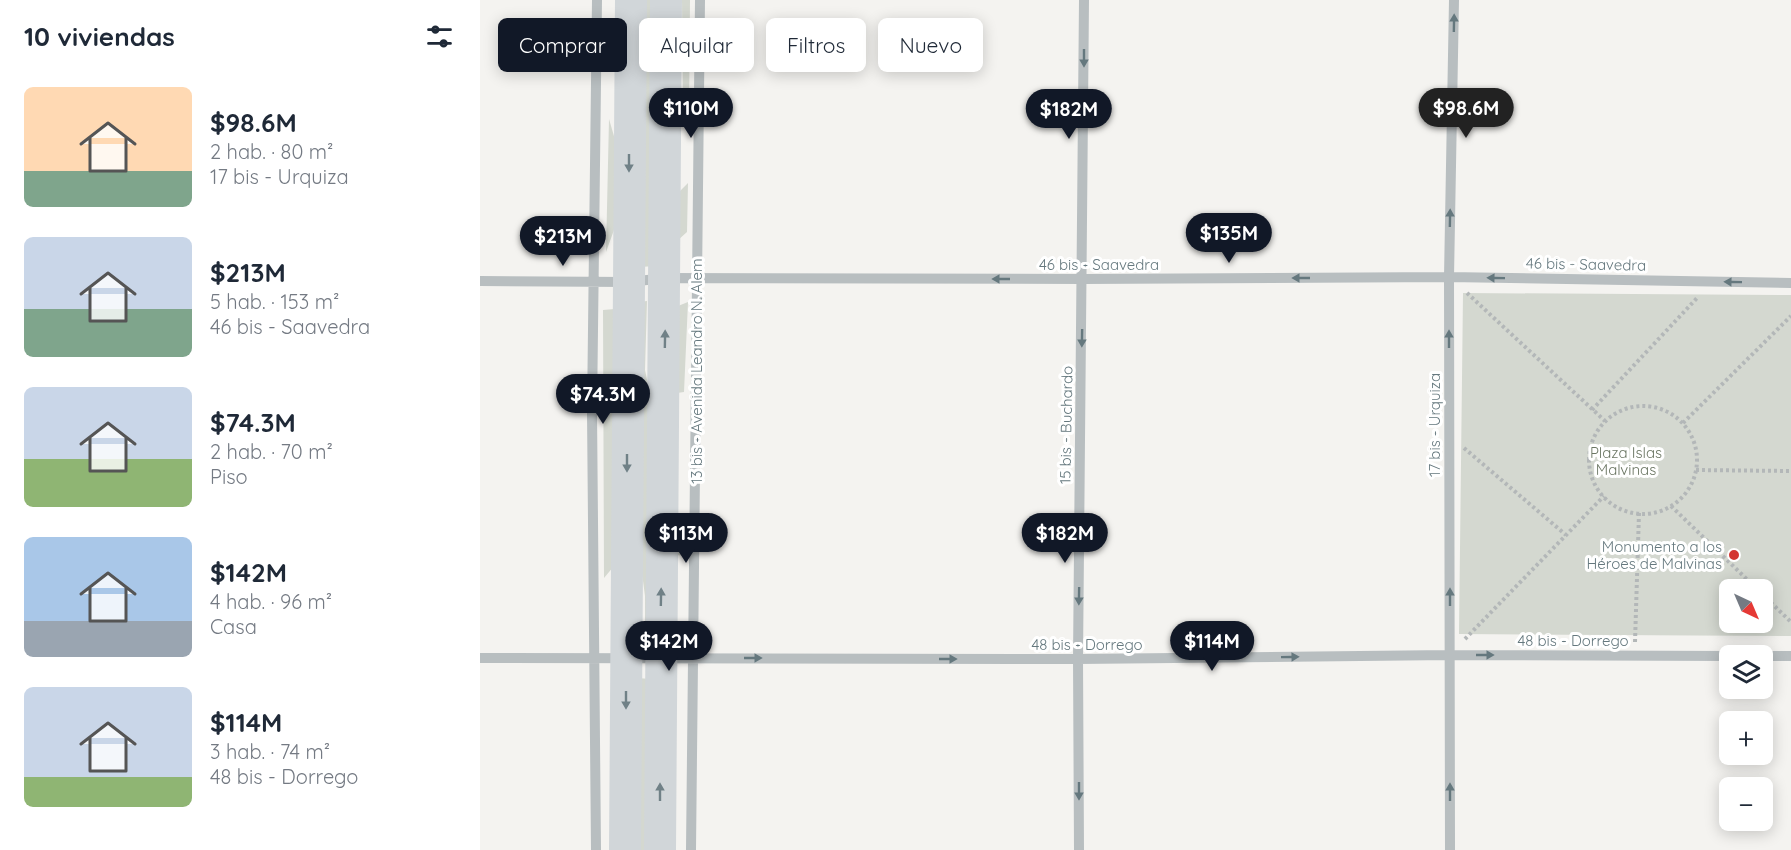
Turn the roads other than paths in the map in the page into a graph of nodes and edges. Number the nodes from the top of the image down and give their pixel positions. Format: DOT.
graph roads {
  1 [pos="597,0"];
  2 [pos="631,0"];
  3 [pos="666,0"];
  4 [pos="700,0"];
  5 [pos="1084,0"];
  6 [pos="1454,0"];
  7 [pos="1449,277"];
  8 [pos="681,278"];
  9 [pos="1083,279"];
  10 [pos="480,281"];
  11 [pos="593,282"];
  12 [pos="628,282"];
  13 [pos="1791,283"];
  14 [pos="1450,655"];
  15 [pos="1719,656"];
  16 [pos="1773,656"];
  17 [pos="1791,656"];
  18 [pos="660,657"];
  19 [pos="480,658"];
  20 [pos="611,658"];
  21 [pos="694,658"];
  22 [pos="1078,659"];
  23 [pos="596,850"];
  24 [pos="625,850"];
  25 [pos="660,850"];
  26 [pos="691,850"];
  27 [pos="1079,850"];
  28 [pos="1450,850"];
  1 -- 11 [label="street"];
  2 -- 12 [label="main road, one-way"];
  3 -- 8 [label="main road, 13 bis - Avenida Leandro N. Alem"];
  4 -- 8 [label="street, 13 bis - Avenida Leandro N. Alem"];
  5 -- 9 [label="street, 15 bis - Buchardo, one-way"];
  7 -- 6 [label="street, 17 bis - Urquiza, one-way"];
  7 -- 9 [label="street, 46 bis - Saavedra, one-way"];
  13 -- 7 [label="street, 46 bis - Saavedra, one-way"];
  14 -- 7 [label="street, 17 bis - Urquiza, one-way"];
  9 -- 8 [label="street, 46 bis - Saavedra, one-way"];
  8 -- 12 [label="street, 46 bis - Saavedra"];
  18 -- 8 [label="main road, 13 bis - Avenida Leandro N. Alem, one-way"];
  8 -- 21 [label="street, 13 bis - Avenida Leandro N. Alem"];
  9 -- 22 [label="street, 15 bis - Buchardo, one-way"];
  10 -- 11 [label="street, 46 bis - Saavedra"];
  11 -- 12 [label="street, 46 bis - Saavedra"];
  11 -- 20 [label="street"];
  12 -- 20 [label="main road, one-way"];
  14 -- 15 [label="street, 48 bis - Dorrego, one-way"];
  22 -- 14 [label="street, 48 bis - Dorrego, one-way"];
  28 -- 14 [label="street, 17 bis - Urquiza, one-way"];
  16 -- 17 [label="street"];
  18 -- 20 [label="street, 48 bis - Dorrego"];
  18 -- 21 [label="street, 48 bis - Dorrego"];
  25 -- 18 [label="main road, 13 bis - Avenida Leandro N. Alem, one-way"];
  19 -- 20 [label="street, 48 bis - Dorrego"];
  20 -- 23 [label="street"];
  20 -- 24 [label="main road, one-way"];
  21 -- 22 [label="street, 48 bis - Dorrego, one-way"];
  21 -- 26 [label="street, 13 bis - Avenida Leandro N. Alem"];
  22 -- 27 [label="street, 15 bis - Buchardo, one-way"];
}
